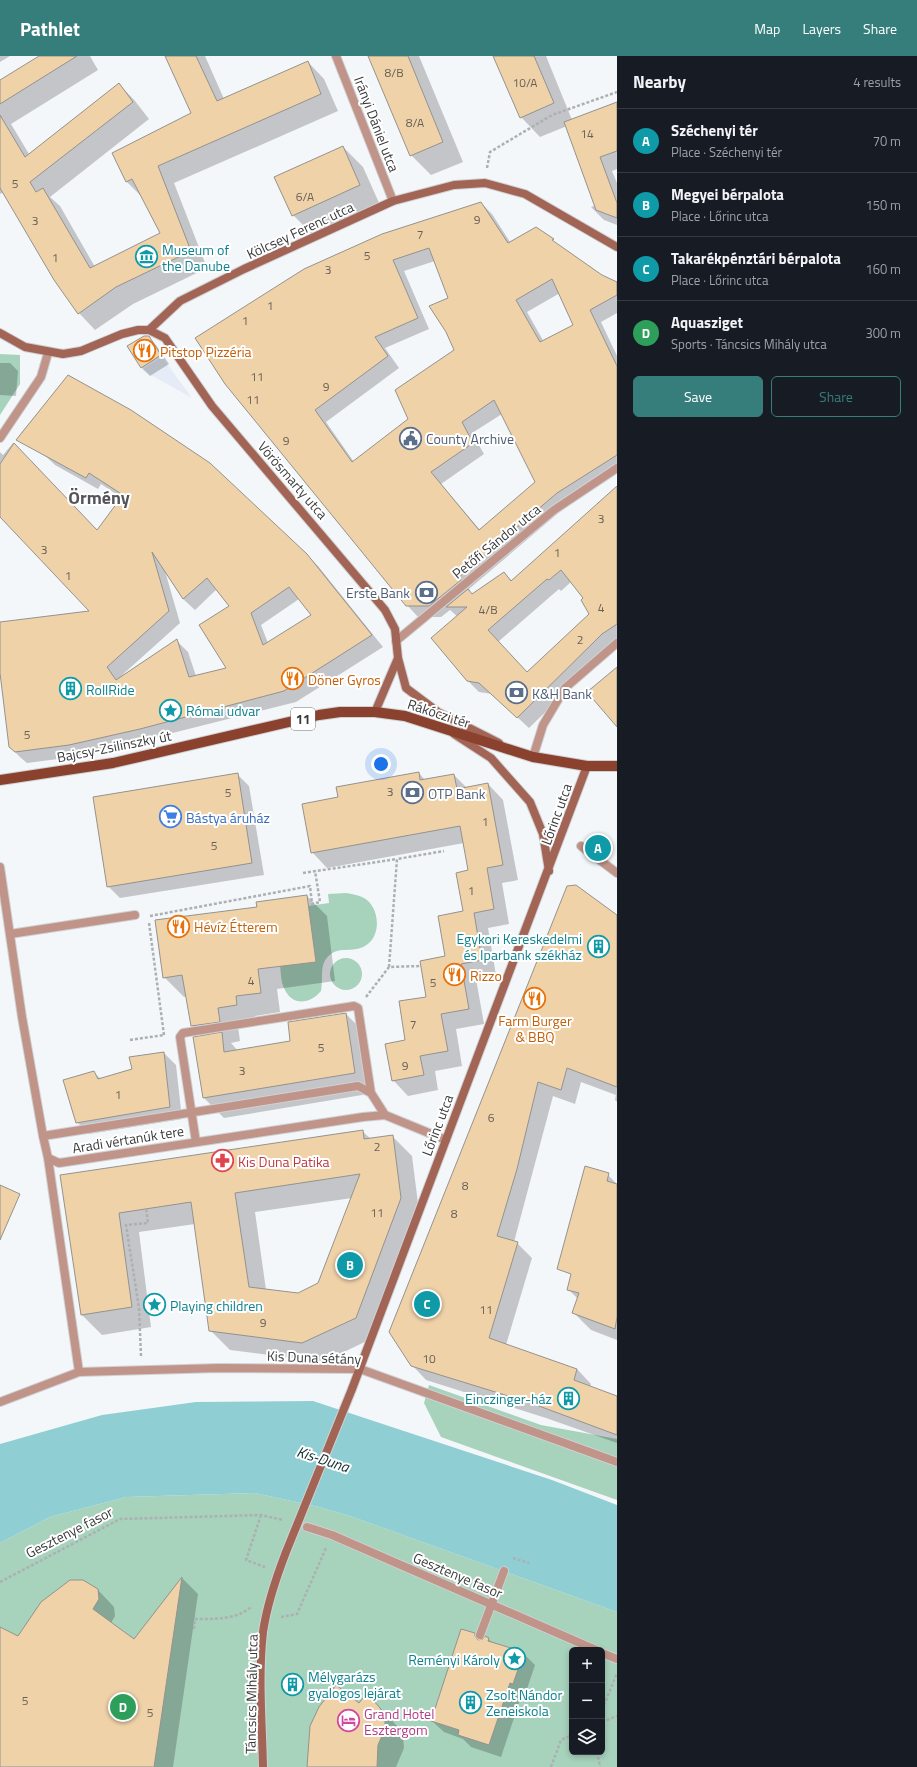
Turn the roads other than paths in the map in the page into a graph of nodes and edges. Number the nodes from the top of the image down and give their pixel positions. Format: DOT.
graph roads {
  1 [pos="336,56"];
  2 [pos="393,201"];
  3 [pos="617,247"];
  4 [pos="149,330"];
  5 [pos="0,333"];
  6 [pos="48,353"];
  7 [pos="0,438"];
  8 [pos="617,468"];
  9 [pos="396,641"];
  10 [pos="617,643"];
  11 [pos="398,658"];
  12 [pos="375,712"];
  13 [pos="452,732"];
  14 [pos="233,736"];
  15 [pos="515,752"];
  16 [pos="533,757"];
  17 [pos="587,766"];
  18 [pos="617,766"];
  19 [pos="0,780"];
  20 [pos="581,846"];
  21 [pos="0,867"];
  22 [pos="549,872"];
  23 [pos="617,873"];
  24 [pos="135,915"];
  25 [pos="10,934"];
  26 [pos="371,1093"];
  27 [pos="192,1112"];
  28 [pos="385,1115"];
  29 [pos="43,1136"];
  30 [pos="446,1140"];
  31 [pos="196,1142"];
  32 [pos="48,1158"];
  33 [pos="360,1370"];
  34 [pos="79,1372"];
  35 [pos="352,1389"];
  36 [pos="0,1402"];
  37 [pos="617,1462"];
  38 [pos="307,1526"];
  39 [pos="504,1571"];
  40 [pos="492,1603"];
  41 [pos="480,1635"];
  42 [pos="589,1647"];
  43 [pos="605,1654"];
  44 [pos="617,1659"];
  45 [pos="263,1767"];
  1 -- 2 [label="street, Irányi Dániel utca"];
  2 -- 3 [label="street, Kölcsey Ferenc utca"];
  2 -- 4 [label="street, Kölcsey Ferenc utca"];
  4 -- 6 [label="street"];
  4 -- 9 [label="street, Vörösmarty utca"];
  5 -- 6 [label="street"];
  6 -- 7 [label="street"];
  8 -- 9 [label="street, Petőfi Sándor utca"];
  9 -- 11 [label="street, Vörösmarty utca"];
  10 -- 16 [label="street"];
  11 -- 12 [label="street"];
  11 -- 15 [label="street, Vörösmarty utca"];
  12 -- 13 [label="main road, Rákóczi tér / 11"];
  12 -- 14 [label="main road, Rákóczi tér / 11"];
  13 -- 15 [label="main road, Rákóczi tér / 11"];
  13 -- 22 [label="street, Lőrinc utca"];
  14 -- 19 [label="main road, Bajcsy-Zsilinszky út / 11"];
  15 -- 16 [label="main road, Rákóczi tér / 11"];
  16 -- 17 [label="main road, Rákóczi tér / 11"];
  17 -- 18 [label="main road, 11"];
  17 -- 22 [label="street, Lőrinc utca"];
  20 -- 23 [label="street"];
  21 -- 25 [label="street"];
  22 -- 30 [label="street, Lőrinc utca"];
  24 -- 25 [label="street"];
  25 -- 29 [label="street"];
  26 -- 27 [label="street, Aradi vértanúk tere"];
  26 -- 27 [label="street, Aradi vértanúk tere"];
  26 -- 28 [label="street"];
  27 -- 29 [label="street, Aradi vértanúk tere"];
  27 -- 31 [label="street"];
  28 -- 30 [label="street, Aradi vértanúk tere"];
  28 -- 31 [label="street, Aradi vértanúk tere"];
  29 -- 32 [label="street"];
  30 -- 33 [label="street, Lőrinc utca"];
  31 -- 32 [label="street, Aradi vértanúk tere"];
  32 -- 34 [label="street"];
  33 -- 34 [label="street, Kis Duna sétány"];
  33 -- 35 [label="street, Lőrinc utca"];
  33 -- 37 [label="street, Kis Duna sétány"];
  34 -- 36 [label="street, Kis Duna sétány"];
  35 -- 45 [label="street, Táncsics Mihály utca, bridge"];
  38 -- 40 [label="street, Gesztenye fasor"];
  39 -- 40 [label="street"];
  40 -- 41 [label="street"];
  40 -- 42 [label="street, Gesztenye fasor"];
  43 -- 44 [label="street"];
}
